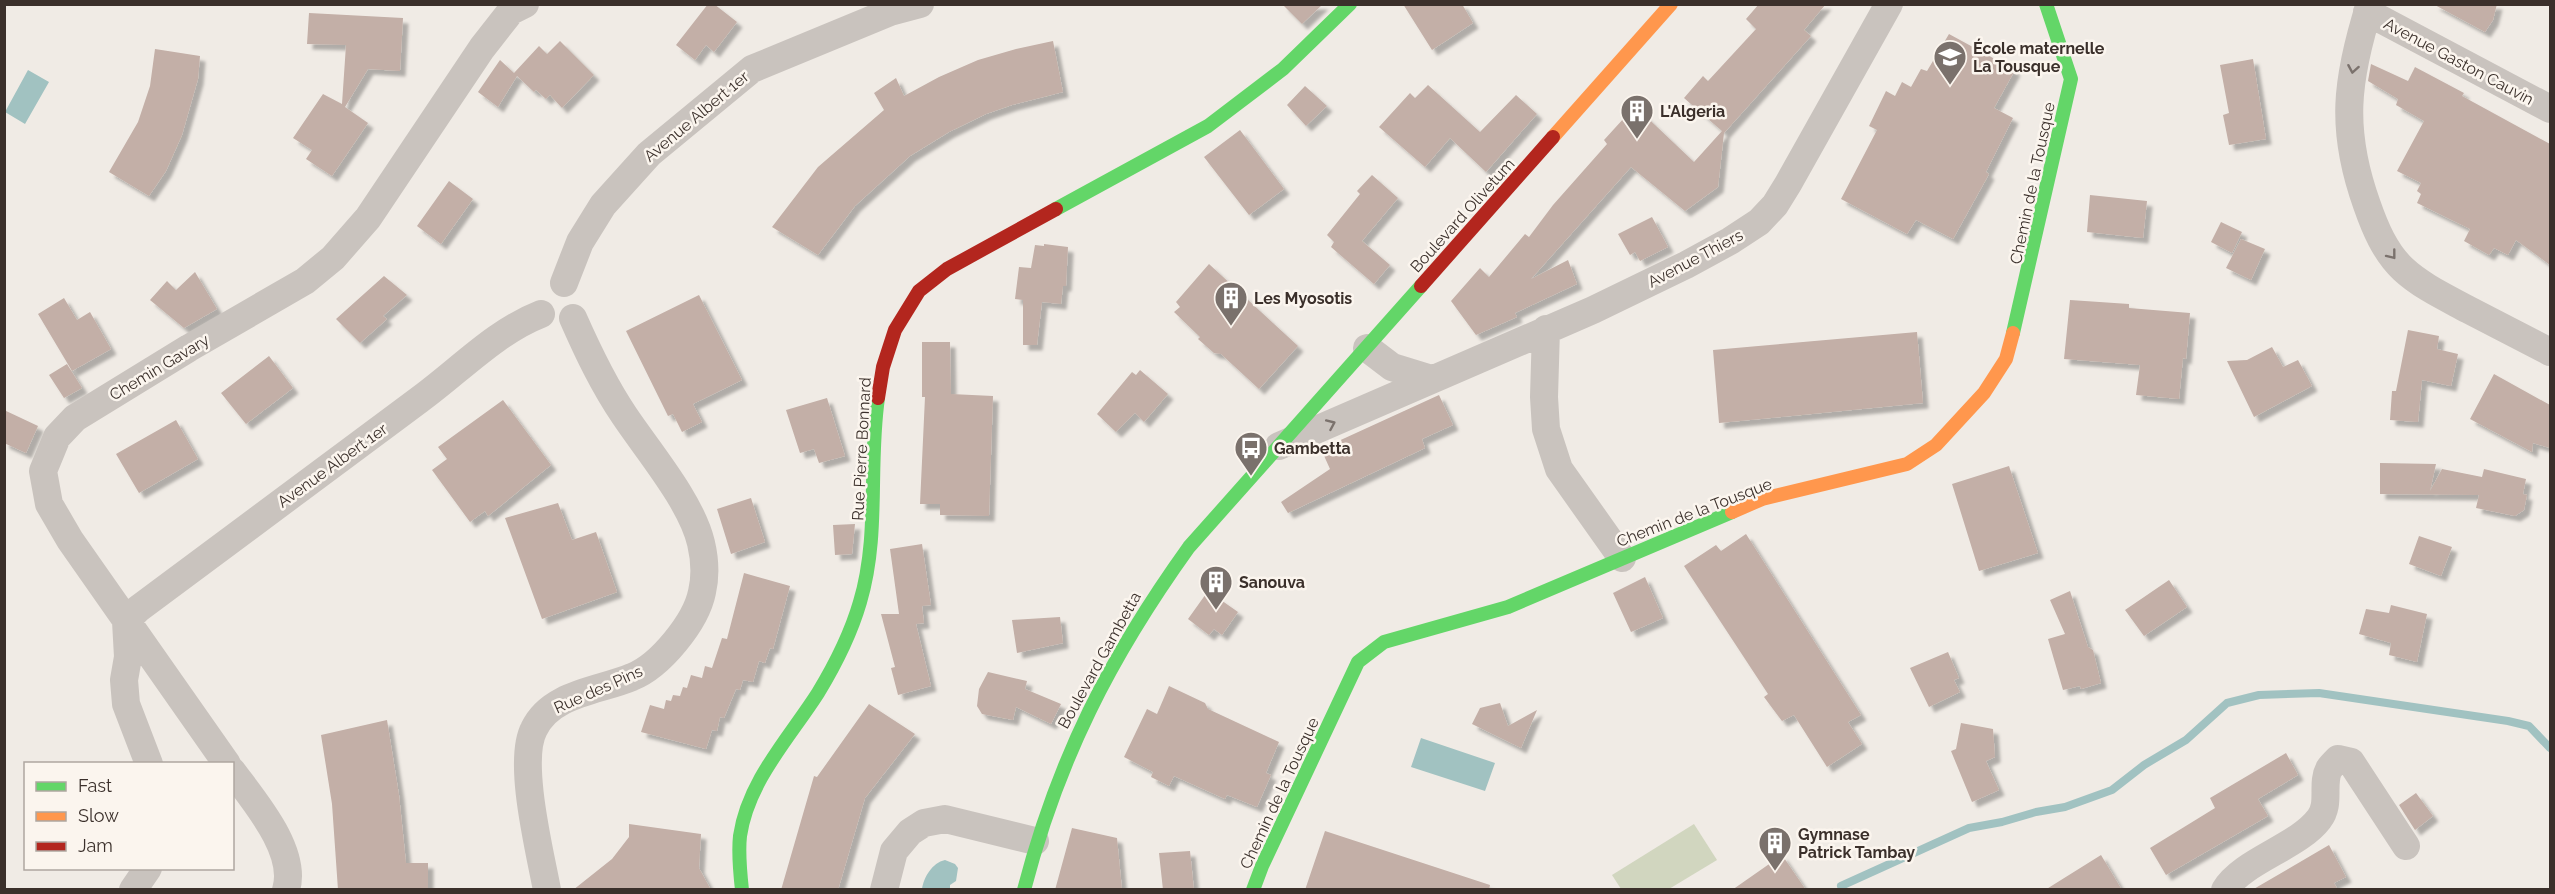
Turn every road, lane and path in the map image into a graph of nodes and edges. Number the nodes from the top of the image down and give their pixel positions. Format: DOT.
graph roads {
  1 [pos="920,4"];
  2 [pos="1350,4"];
  3 [pos="1671,4"];
  4 [pos="1889,4"];
  5 [pos="2046,4"];
  6 [pos="515,7"];
  7 [pos="2369,8"];
  8 [pos="2550,109"];
  9 [pos="564,283"];
  10 [pos="541,314"];
  11 [pos="573,318"];
  12 [pos="1545,329"];
  13 [pos="1367,348"];
  14 [pos="2550,352"];
  15 [pos="1431,379"];
  16 [pos="1277,447"];
  17 [pos="1622,558"];
  18 [pos="126,621"];
  19 [pos="148,762"];
  20 [pos="226,762"];
  21 [pos="234,774"];
  22 [pos="1035,841"];
  23 [pos="2406,846"];
  24 [pos="147,870"];
  25 [pos="133,890"];
  26 [pos="286,890"];
  27 [pos="547,890"];
  28 [pos="742,890"];
  29 [pos="884,890"];
  30 [pos="1024,890"];
  31 [pos="1253,890"];
  32 [pos="2225,890"];
  1 -- 9 [label="street, Avenue Albert 1er"];
  2 -- 28 [label="street, Rue Pierre Bonnard"];
  3 -- 13 [label="street, Boulevard Olivetum"];
  4 -- 12 [label="street, Avenue Thiers"];
  5 -- 17 [label="street, Chemin de la Tousque"];
  6 -- 18 [label="street, Chemin Gavary"];
  7 -- 8 [label="street, Avenue Gaston Cauvin"];
  7 -- 14 [label="street, one-way"];
  9 -- 10 [label="street"];
  9 -- 11 [label="street"];
  10 -- 11 [label="street"];
  10 -- 18 [label="street, Avenue Albert 1er"];
  11 -- 27 [label="street, Rue des Pins"];
  12 -- 15 [label="street, Avenue Thiers"];
  12 -- 17 [label="street"];
  13 -- 15 [label="street"];
  13 -- 16 [label="street, Boulevard Olivetum"];
  16 -- 15 [label="street, Avenue Thiers, one-way"];
  16 -- 22 [label="street, Boulevard Gambetta"];
  17 -- 31 [label="street, Chemin de la Tousque"];
  18 -- 19 [label="street"];
  18 -- 20 [label="street, Chemin Gavary"];
  21 -- 26 [label="street"];
  22 -- 29 [label="street"];
  22 -- 30 [label="street, Boulevard Gambetta"];
  23 -- 32 [label="street"];
  24 -- 25 [label="street"];
}
